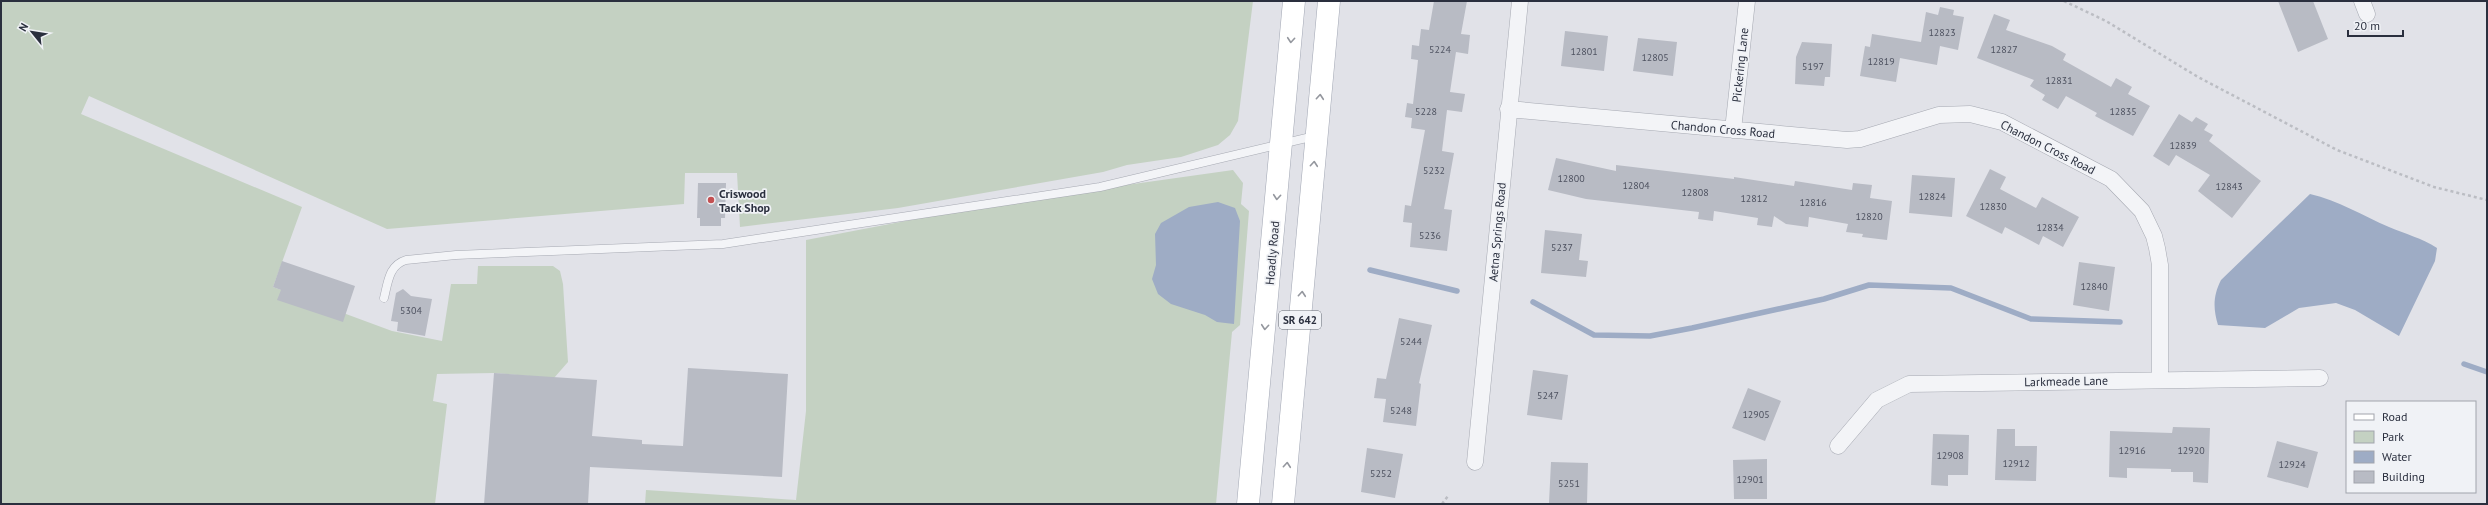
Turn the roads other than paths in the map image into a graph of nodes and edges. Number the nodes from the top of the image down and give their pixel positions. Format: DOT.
graph roads {
  1 [pos="1294,1"];
  2 [pos="1328,1"];
  3 [pos="1520,1"];
  4 [pos="1747,1"];
  5 [pos="1508,109"];
  6 [pos="1733,130"];
  7 [pos="1317,136"];
  8 [pos="1281,145"];
  9 [pos="384,298"];
  10 [pos="2320,378"];
  11 [pos="2160,380"];
  12 [pos="1838,446"];
  13 [pos="1475,462"];
  14 [pos="1248,504"];
  15 [pos="1283,504"];
  1 -- 8 [label="main road, Hoadly Road / SR 642, one-way"];
  7 -- 2 [label="main road, SR 642, one-way"];
  3 -- 5 [label="street, Aetna Springs Road"];
  4 -- 6 [label="street, Pickering Lane"];
  5 -- 6 [label="street, Chandon Cross Road"];
  5 -- 13 [label="street, Aetna Springs Road"];
  6 -- 11 [label="street, Chandon Cross Road"];
  7 -- 8 [label="lane"];
  15 -- 7 [label="main road, SR 642, one-way"];
  8 -- 9 [label="lane"];
  8 -- 14 [label="main road, Hoadly Road / SR 642, one-way"];
  10 -- 11 [label="street, Larkmeade Lane"];
  11 -- 12 [label="street, Larkmeade Lane"];
}
